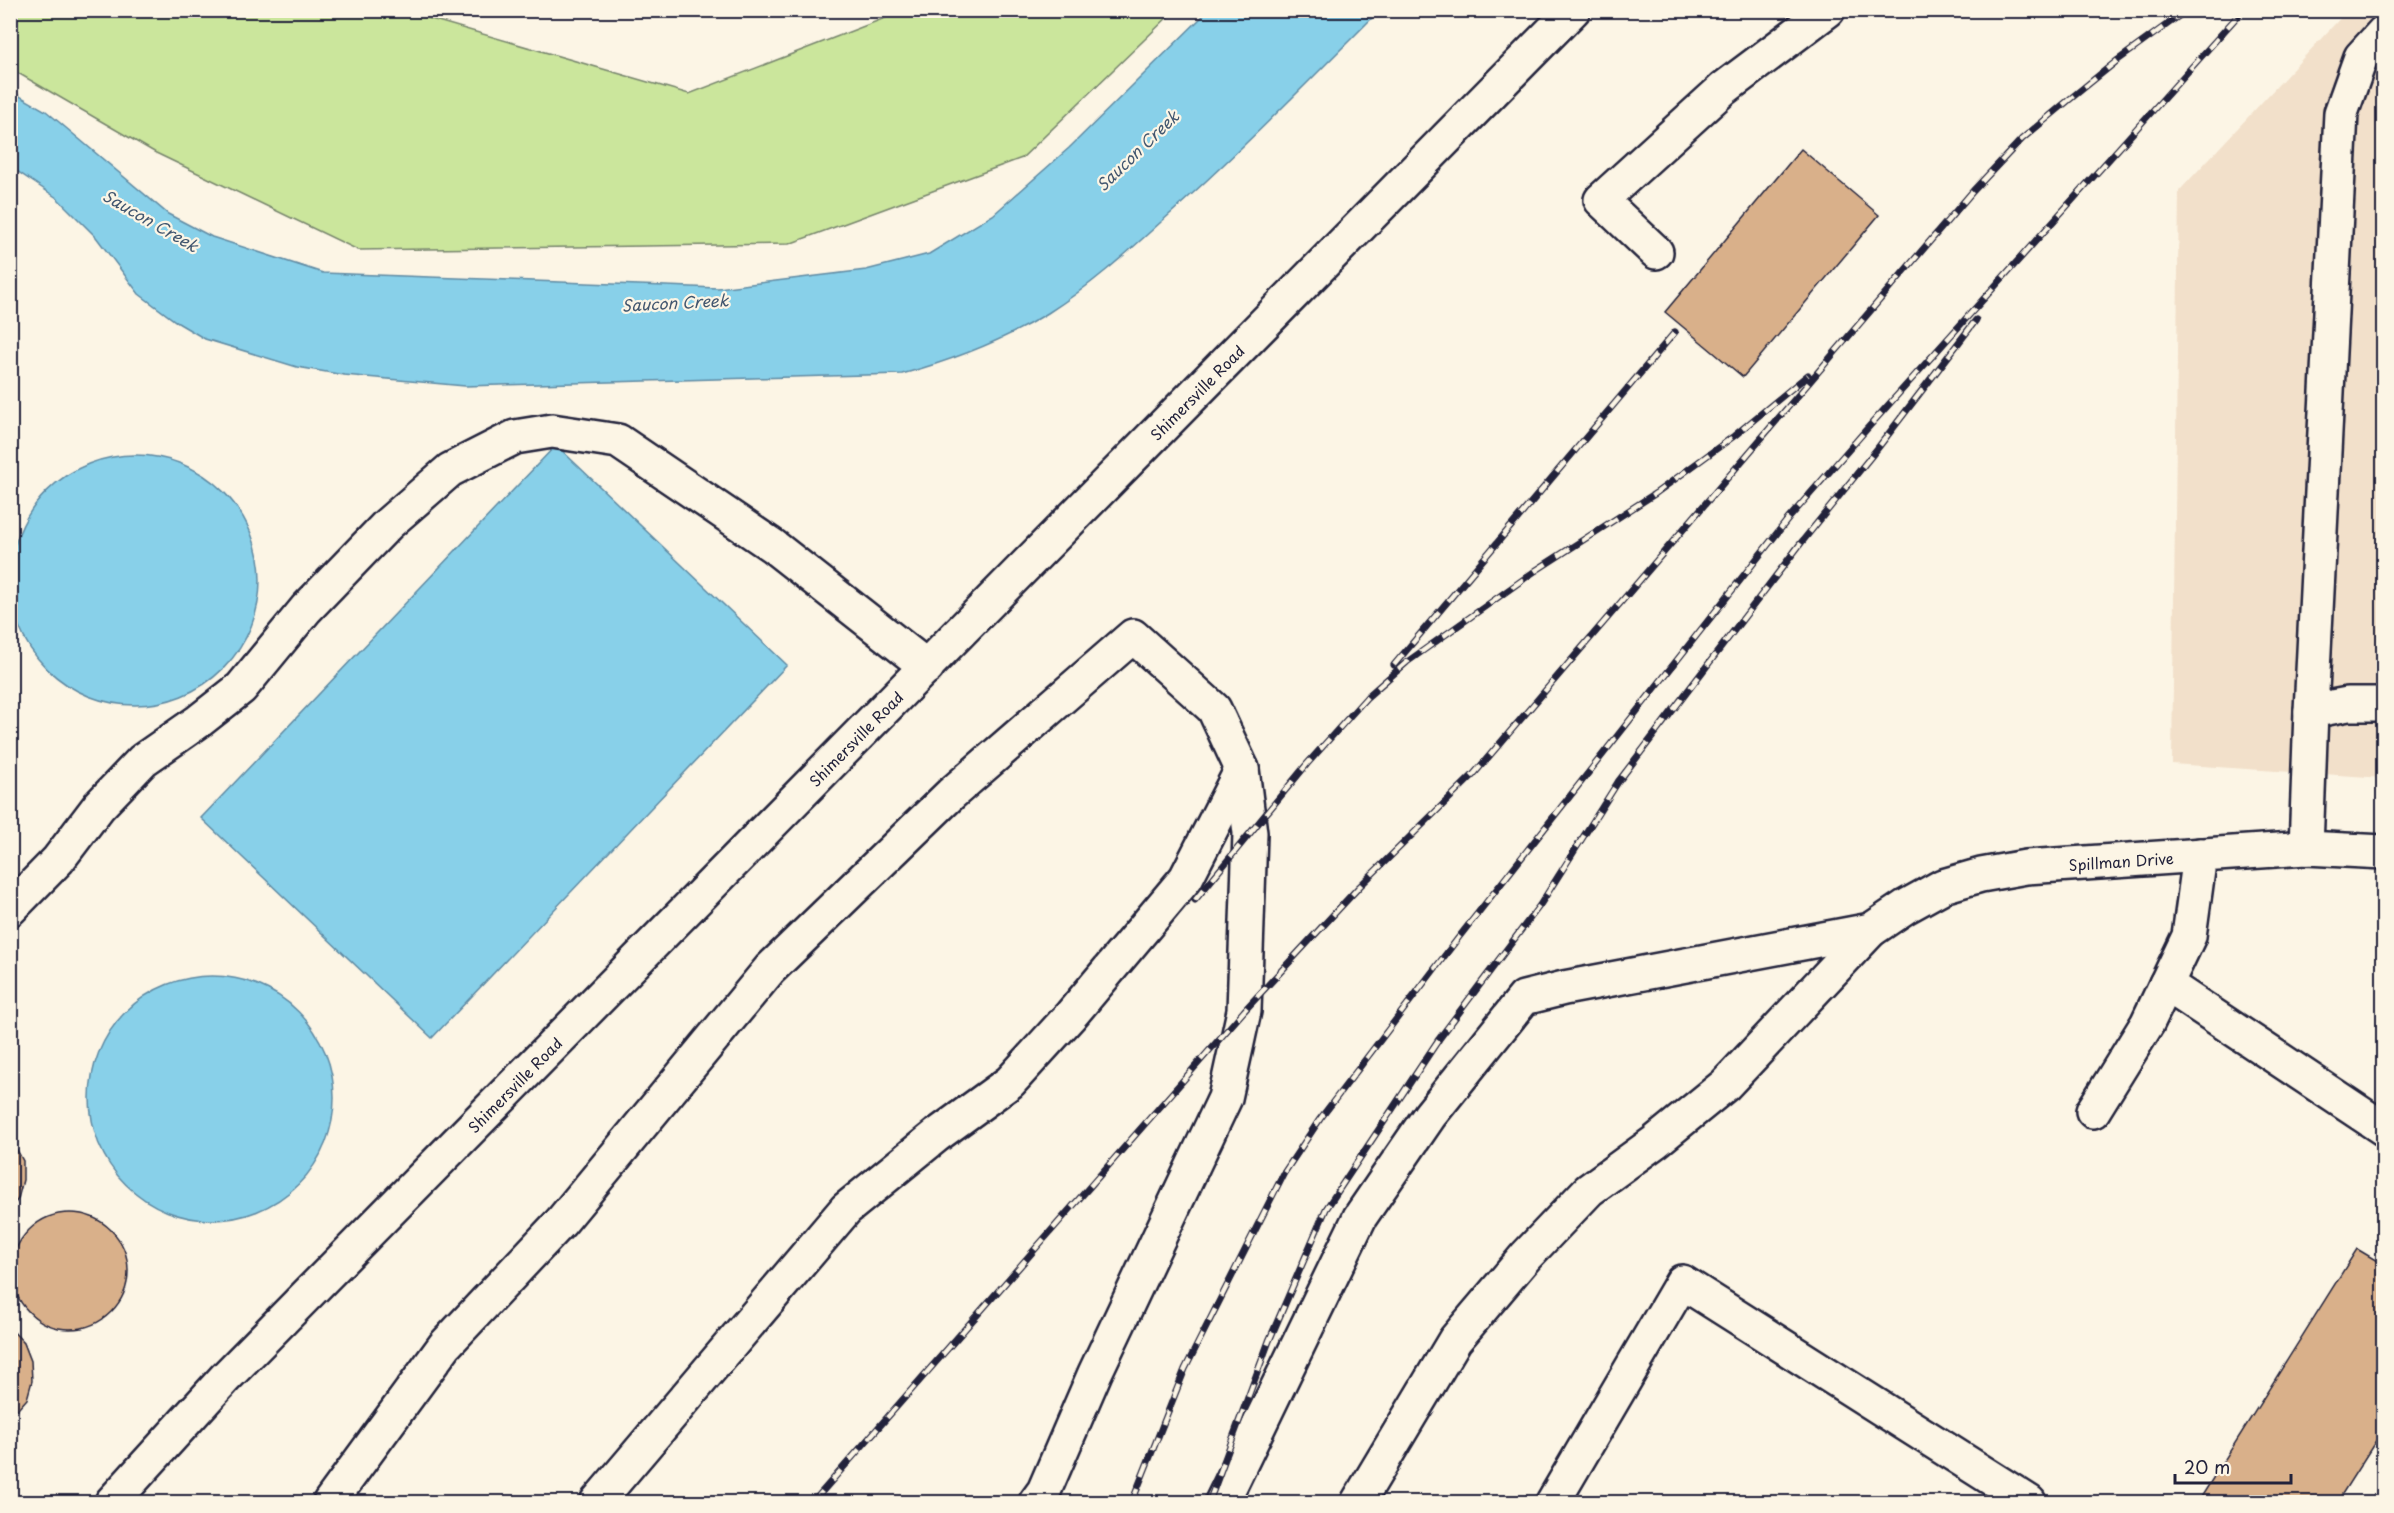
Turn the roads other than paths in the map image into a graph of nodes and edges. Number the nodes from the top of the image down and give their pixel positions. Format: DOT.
graph roads {
  1 [pos="1573,10"];
  2 [pos="1828,10"];
  3 [pos="2384,32"];
  4 [pos="1656,252"];
  5 [pos="927,667"];
  6 [pos="2384,704"];
  7 [pos="2312,711"];
  8 [pos="1242,770"];
  9 [pos="2306,848"];
  10 [pos="2384,852"];
  11 [pos="2200,855"];
  12 [pos="10,909"];
  13 [pos="1871,930"];
  14 [pos="2166,984"];
  15 [pos="2093,1111"];
  16 [pos="2384,1129"];
  17 [pos="141,1469"];
  18 [pos="105,1503"];
  19 [pos="112,1503"];
  20 [pos="330,1503"];
  21 [pos="597,1503"];
  22 [pos="1036,1503"];
  23 [pos="1222,1503"];
  24 [pos="1358,1503"];
  25 [pos="1553,1503"];
  26 [pos="2029,1503"];
  1 -- 5 [label="street, Shimersville Road"];
  2 -- 4 [label="street"];
  3 -- 7 [label="street"];
  5 -- 12 [label="street"];
  5 -- 17 [label="street, Shimersville Road"];
  6 -- 7 [label="street"];
  7 -- 9 [label="street"];
  8 -- 20 [label="street"];
  8 -- 21 [label="street"];
  8 -- 22 [label="street"];
  9 -- 10 [label="street, Spillman Drive"];
  9 -- 11 [label="street, Spillman Drive"];
  11 -- 13 [label="street, Spillman Drive"];
  11 -- 14 [label="street"];
  13 -- 23 [label="street"];
  13 -- 24 [label="street"];
  14 -- 15 [label="street"];
  14 -- 16 [label="street"];
  17 -- 18 [label="street, Shimersville Road"];
  17 -- 19 [label="street, Shimersville Road"];
  25 -- 26 [label="street"];
}
